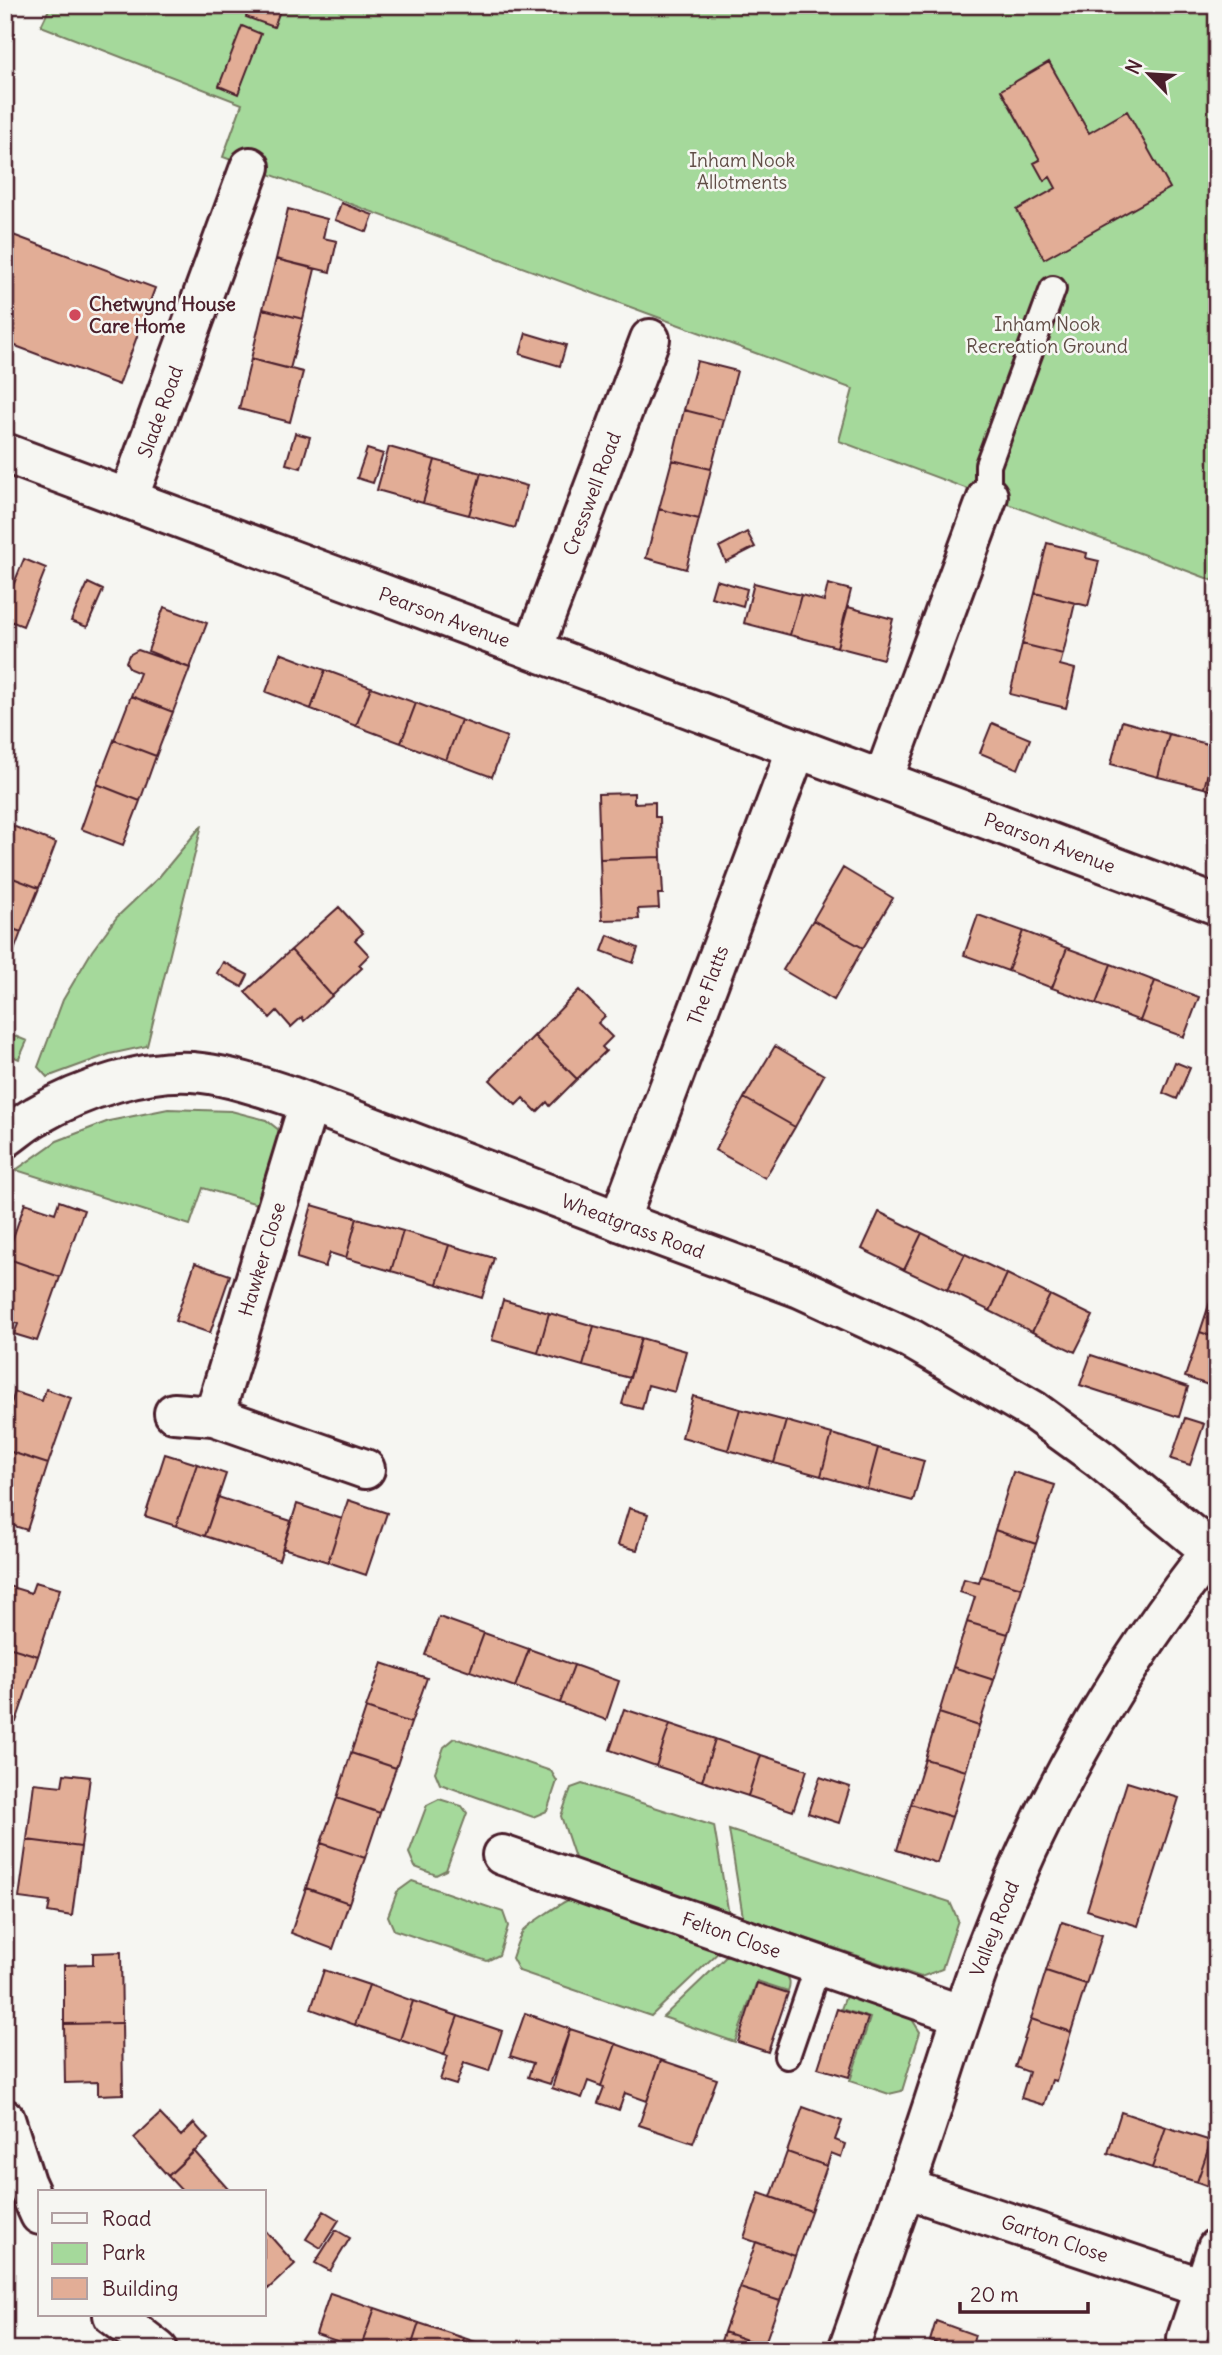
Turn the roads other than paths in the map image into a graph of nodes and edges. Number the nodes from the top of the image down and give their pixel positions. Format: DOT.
graph roads {
  1 [pos="250,167"];
  2 [pos="1054,289"];
  3 [pos="650,338"];
  4 [pos="5,453"];
  5 [pos="988,496"];
  6 [pos="128,499"];
  7 [pos="533,649"];
  8 [pos="797,748"];
  9 [pos="883,780"];
  10 [pos="1217,905"];
  11 [pos="309,1102"];
  12 [pos="5,1138"];
  13 [pos="619,1221"];
  14 [pos="174,1413"];
  15 [pos="214,1416"];
  16 [pos="365,1469"];
  17 [pos="1214,1548"];
  18 [pos="502,1855"];
  19 [pos="818,1966"];
  20 [pos="962,2015"];
  21 [pos="787,2056"];
  22 [pos="5,2119"];
  23 [pos="905,2188"];
  24 [pos="38,2211"];
  25 [pos="1217,2248"];
  26 [pos="1203,2288"];
  27 [pos="114,2316"];
  28 [pos="1187,2337"];
  29 [pos="158,2350"];
  30 [pos="848,2350"];
  1 -- 6 [label="street, Slade Road"];
  2 -- 5 [label="lane"];
  3 -- 7 [label="street, Cresswell Road"];
  4 -- 6 [label="street, Pearson Avenue"];
  5 -- 9 [label="street"];
  6 -- 7 [label="street, Pearson Avenue"];
  7 -- 8 [label="street, Pearson Avenue"];
  8 -- 9 [label="street, Pearson Avenue"];
  8 -- 13 [label="street, The Flatts"];
  9 -- 10 [label="street, Pearson Avenue"];
  11 -- 12 [label="street, Wheatgrass Road"];
  11 -- 13 [label="street, Wheatgrass Road"];
  11 -- 15 [label="street, Hawker Close"];
  13 -- 17 [label="street, Wheatgrass Road"];
  14 -- 15 [label="street"];
  15 -- 16 [label="street"];
  17 -- 20 [label="street, Valley Road"];
  18 -- 19 [label="street, Felton Close"];
  19 -- 20 [label="street, Felton Close"];
  19 -- 21 [label="lane"];
  20 -- 23 [label="street, Valley Road"];
  22 -- 24 [label="street"];
  23 -- 26 [label="street, Garton Close"];
  23 -- 30 [label="street, Valley Road"];
  25 -- 26 [label="street"];
  26 -- 28 [label="street"];
  27 -- 29 [label="street"];
}
